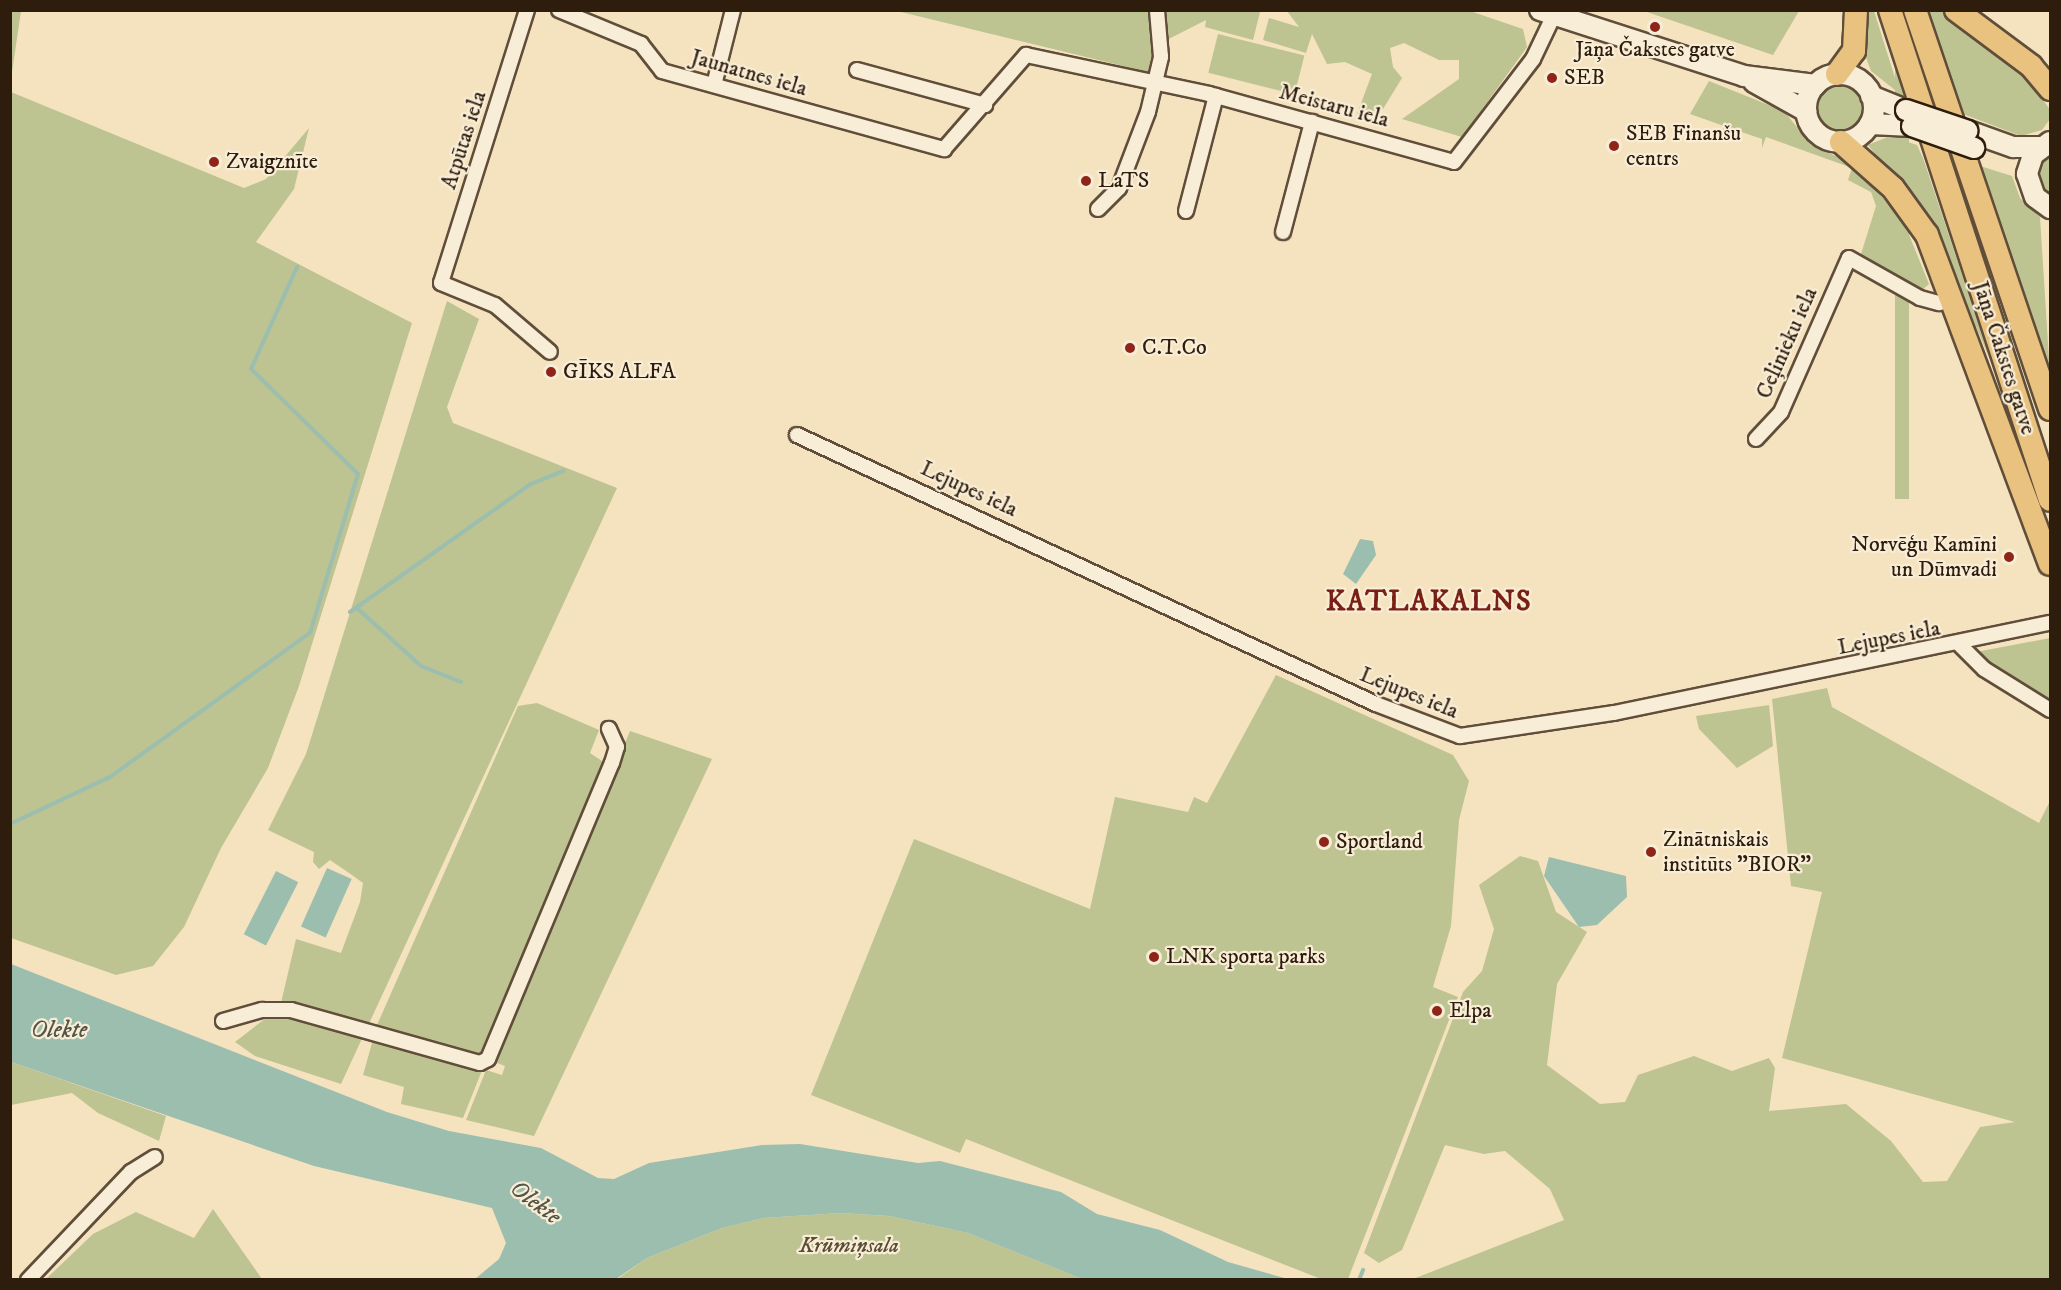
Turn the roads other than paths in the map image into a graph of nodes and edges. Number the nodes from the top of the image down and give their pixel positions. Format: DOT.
graph roads {
  1 [pos="527,10"];
  2 [pos="559,10"];
  3 [pos="734,10"];
  4 [pos="1157,10"];
  5 [pos="1856,10"];
  6 [pos="1890,10"];
  7 [pos="1915,10"];
  8 [pos="1956,10"];
  9 [pos="1547,13"];
  10 [pos="858,70"];
  11 [pos="1836,74"];
  12 [pos="1744,76"];
  13 [pos="1156,81"];
  14 [pos="714,85"];
  15 [pos="1815,85"];
  16 [pos="2050,89"];
  17 [pos="1216,96"];
  18 [pos="1871,96"];
  19 [pos="985,105"];
  20 [pos="1806,111"];
  21 [pos="1909,118"];
  22 [pos="1312,122"];
  23 [pos="1870,124"];
  24 [pos="1971,140"];
  25 [pos="1841,142"];
  26 [pos="2045,145"];
  27 [pos="2026,174"];
  28 [pos="2050,208"];
  29 [pos="1098,209"];
  30 [pos="1186,211"];
  31 [pos="1283,232"];
  32 [pos="1953,297"];
  33 [pos="550,352"];
  34 [pos="2050,409"];
  35 [pos="796,435"];
  36 [pos="1756,440"];
  37 [pos="2050,500"];
  38 [pos="2050,564"];
  39 [pos="2050,623"];
  40 [pos="1960,645"];
  41 [pos="2050,710"];
  42 [pos="609,729"];
  43 [pos="223,1021"];
  44 [pos="155,1157"];
  45 [pos="28,1280"];
  1 -- 33 [label="street, Atpūtas iela"];
  2 -- 14 [label="street, Jaunatnes iela"];
  3 -- 14 [label="street"];
  4 -- 13 [label="street"];
  5 -- 11 [label="highway"];
  6 -- 37 [label="highway, Jāņa Čakstes gatve"];
  7 -- 34 [label="highway, Jāņa Čakstes gatve"];
  8 -- 16 [label="highway"];
  9 -- 12 [label="main road"];
  9 -- 22 [label="street, Meistaru iela"];
  10 -- 19 [label="street"];
  11 -- 15 [label="main road"];
  11 -- 18 [label="main road"];
  12 -- 15 [label="main road"];
  12 -- 20 [label="main road"];
  13 -- 17 [label="street, Meistaru iela"];
  13 -- 19 [label="street, Meistaru iela"];
  13 -- 29 [label="street"];
  14 -- 19 [label="street, Jaunatnes iela"];
  15 -- 20 [label="main road"];
  17 -- 22 [label="street, Meistaru iela"];
  17 -- 30 [label="street"];
  18 -- 21 [label="main road"];
  18 -- 23 [label="main road"];
  20 -- 25 [label="main road"];
  21 -- 23 [label="main road"];
  21 -- 24 [label="main road, bridge"];
  22 -- 31 [label="street"];
  23 -- 25 [label="main road"];
  24 -- 26 [label="main road"];
  24 -- 27 [label="main road"];
  25 -- 32 [label="highway"];
  26 -- 27 [label="main road"];
  27 -- 28 [label="main road"];
  32 -- 36 [label="street, Ceļinieku iela"];
  32 -- 38 [label="highway"];
  35 -- 40 [label="street, Lejupes iela"];
  39 -- 40 [label="street, Lejupes iela"];
  40 -- 41 [label="street"];
  42 -- 43 [label="street"];
  44 -- 45 [label="street"];
}
